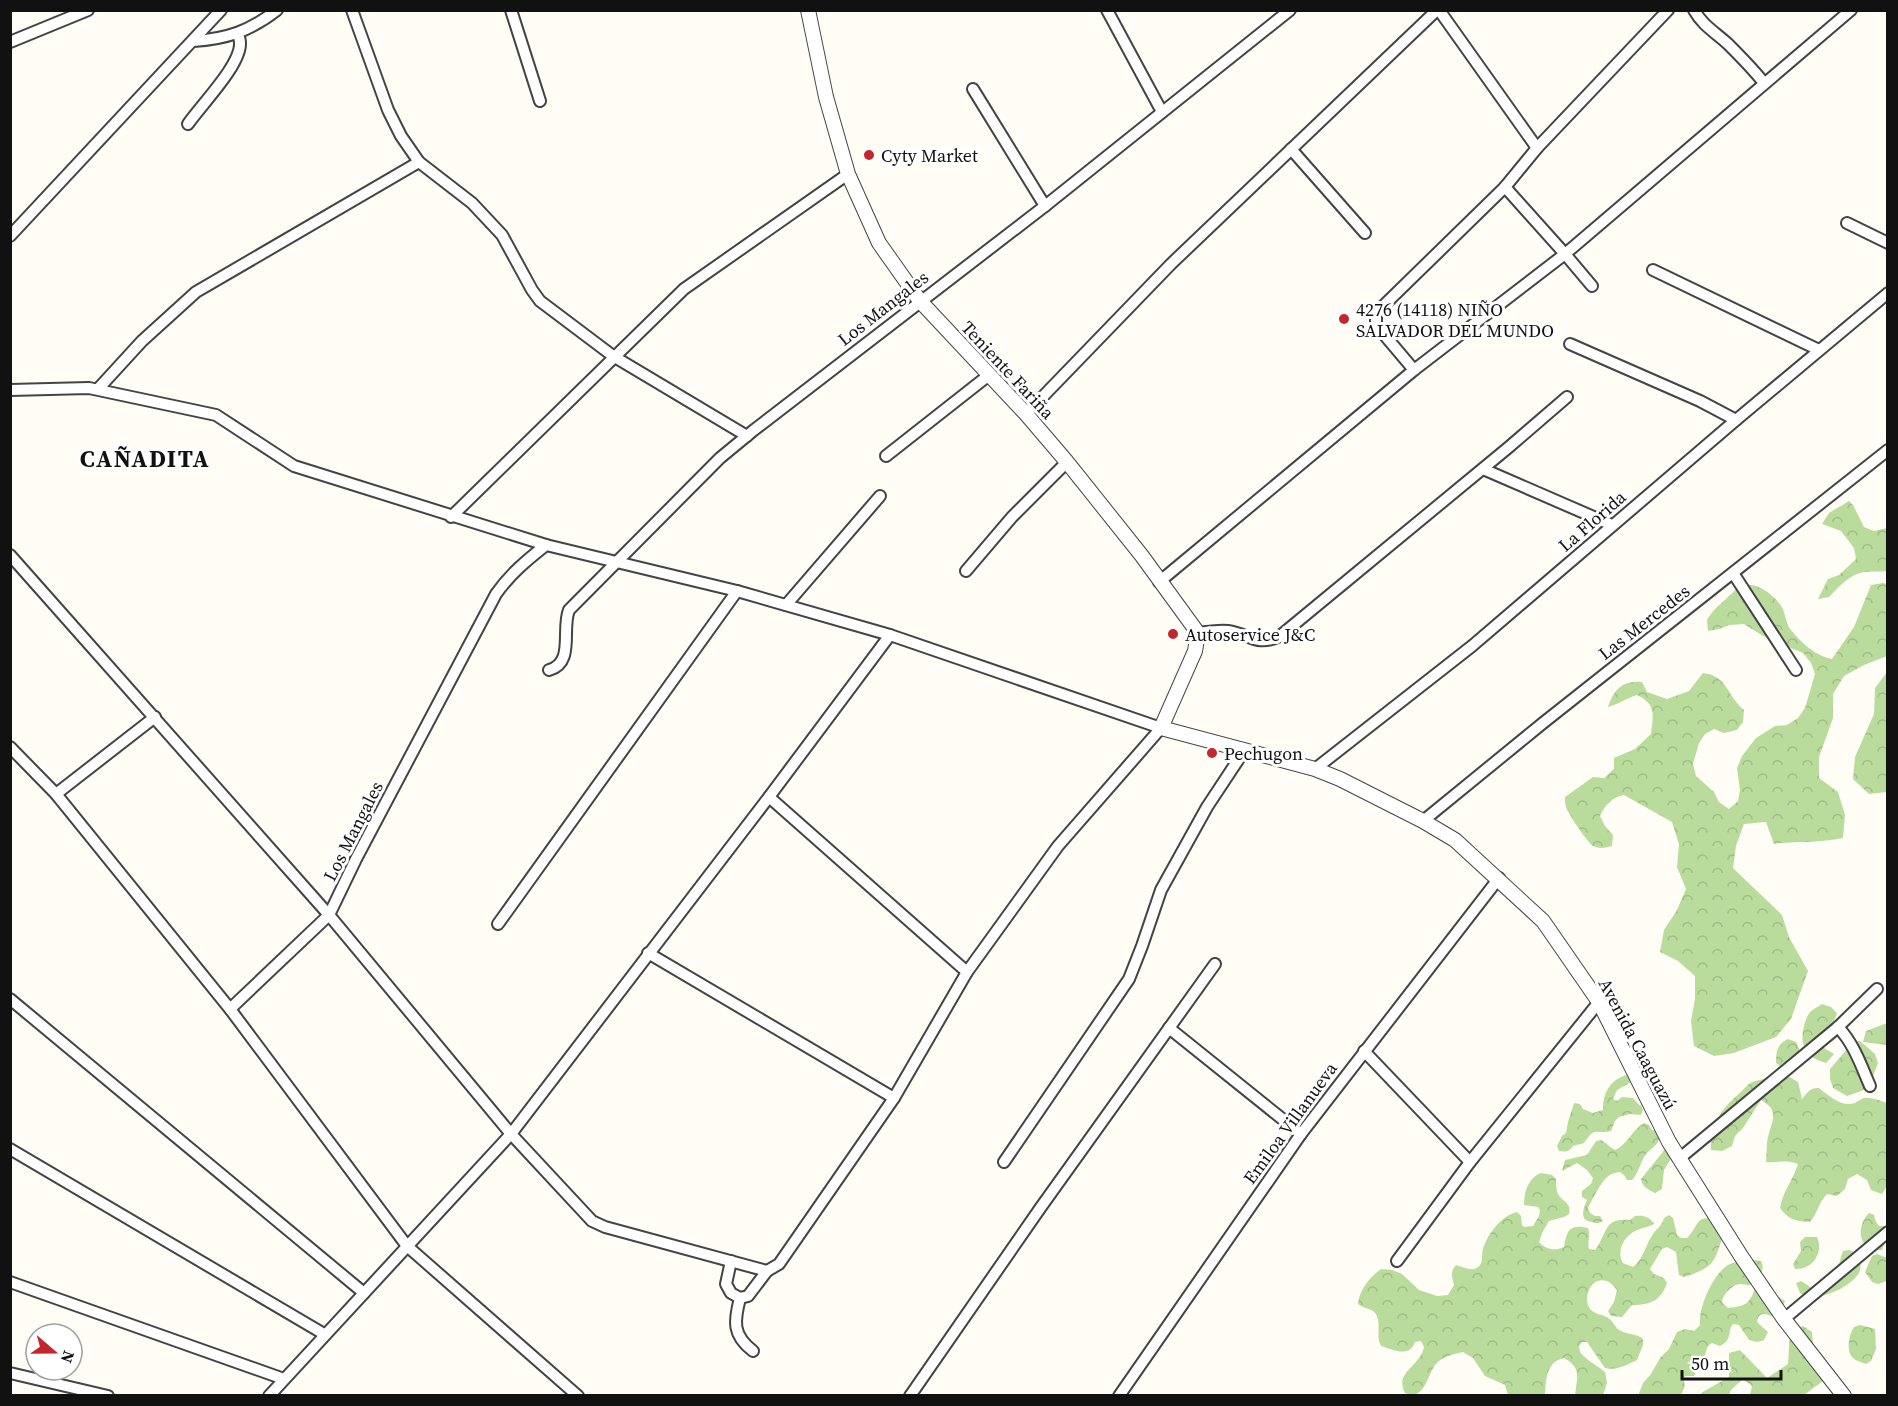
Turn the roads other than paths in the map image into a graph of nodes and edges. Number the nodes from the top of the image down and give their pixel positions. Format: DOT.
graph roads {
  1 [pos="88,10"];
  2 [pos="221,10"];
  3 [pos="278,10"];
  4 [pos="352,10"];
  5 [pos="511,10"];
  6 [pos="808,10"];
  7 [pos="1107,10"];
  8 [pos="1438,10"];
  9 [pos="1668,10"];
  10 [pos="1694,10"];
  11 [pos="1851,10"];
  12 [pos="1284,13"];
  13 [pos="238,34"];
  14 [pos="193,41"];
  15 [pos="10,42"];
  16 [pos="1764,83"];
  17 [pos="973,88"];
  18 [pos="540,100"];
  19 [pos="1162,112"];
  20 [pos="188,124"];
  21 [pos="1537,148"];
  22 [pos="1291,149"];
  23 [pos="419,162"];
  24 [pos="848,174"];
  25 [pos="1505,187"];
  26 [pos="1045,206"];
  27 [pos="1847,223"];
  28 [pos="1365,233"];
  29 [pos="10,236"];
  30 [pos="1887,243"];
  31 [pos="1565,254"];
  32 [pos="1653,270"];
  33 [pos="1592,286"];
  34 [pos="1887,293"];
  35 [pos="920,301"];
  36 [pos="1570,344"];
  37 [pos="1819,350"];
  38 [pos="613,357"];
  39 [pos="1414,370"];
  40 [pos="989,375"];
  41 [pos="98,389"];
  42 [pos="10,390"];
  43 [pos="1567,397"];
  44 [pos="1026,414"];
  45 [pos="1736,420"];
  46 [pos="747,436"];
  47 [pos="1887,450"];
  48 [pos="886,456"];
  49 [pos="1067,462"];
  50 [pos="1483,469"];
  51 [pos="880,496"];
  52 [pos="451,517"];
  53 [pos="1612,525"];
  54 [pos="546,545"];
  55 [pos="10,555"];
  56 [pos="615,562"];
  57 [pos="966,571"];
  58 [pos="1733,573"];
  59 [pos="1159,582"];
  60 [pos="737,591"];
  61 [pos="786,605"];
  62 [pos="1198,633"];
  63 [pos="890,636"];
  64 [pos="549,670"];
  65 [pos="1796,670"];
  66 [pos="155,717"];
  67 [pos="1161,728"];
  68 [pos="10,747"];
  69 [pos="1244,751"];
  70 [pos="1315,769"];
  71 [pos="56,794"];
  72 [pos="769,797"];
  73 [pos="1423,821"];
  74 [pos="1498,878"];
  75 [pos="329,915"];
  76 [pos="498,924"];
  77 [pos="648,953"];
  78 [pos="1215,964"];
  79 [pos="967,972"];
  80 [pos="1877,989"];
  81 [pos="10,999"];
  82 [pos="1599,1002"];
  83 [pos="230,1009"];
  84 [pos="1838,1027"];
  85 [pos="1169,1028"];
  86 [pos="1364,1051"];
  87 [pos="1870,1086"];
  88 [pos="894,1098"];
  89 [pos="511,1134"];
  90 [pos="1301,1134"];
  91 [pos="10,1149"];
  92 [pos="1680,1158"];
  93 [pos="1005,1162"];
  94 [pos="1470,1162"];
  95 [pos="1887,1232"];
  96 [pos="407,1246"];
  97 [pos="731,1261"];
  98 [pos="1396,1261"];
  99 [pos="767,1271"];
  100 [pos="10,1282"];
  101 [pos="364,1293"];
  102 [pos="740,1298"];
  103 [pos="1784,1319"];
  104 [pos="324,1334"];
  105 [pos="753,1351"];
  106 [pos="10,1373"];
  107 [pos="284,1379"];
  108 [pos="108,1395"];
  109 [pos="268,1395"];
  110 [pos="578,1395"];
  111 [pos="910,1395"];
  112 [pos="1119,1395"];
  113 [pos="1844,1395"];
  1 -- 15 [label="street"];
  2 -- 14 [label="street"];
  3 -- 13 [label="street"];
  4 -- 23 [label="street"];
  5 -- 18 [label="street"];
  6 -- 24 [label="street, Teniente Fariña"];
  7 -- 19 [label="street"];
  8 -- 21 [label="street"];
  8 -- 22 [label="street"];
  9 -- 21 [label="street"];
  10 -- 16 [label="street"];
  11 -- 16 [label="street"];
  12 -- 19 [label="street, Los Mangales"];
  13 -- 14 [label="street"];
  13 -- 20 [label="street"];
  14 -- 29 [label="street"];
  16 -- 31 [label="street"];
  17 -- 26 [label="street"];
  19 -- 26 [label="street, Los Mangales"];
  21 -- 25 [label="street"];
  22 -- 28 [label="street"];
  22 -- 44 [label="street"];
  23 -- 38 [label="street"];
  23 -- 41 [label="street"];
  24 -- 35 [label="street, Teniente Fariña"];
  24 -- 38 [label="street"];
  25 -- 31 [label="street"];
  25 -- 39 [label="street"];
  26 -- 35 [label="street, Los Mangales"];
  27 -- 30 [label="street"];
  31 -- 33 [label="street"];
  31 -- 39 [label="street"];
  32 -- 37 [label="street"];
  34 -- 37 [label="street, La Florida"];
  35 -- 40 [label="street, Teniente Fariña"];
  35 -- 46 [label="street, Los Mangales"];
  36 -- 45 [label="street"];
  37 -- 45 [label="street, La Florida"];
  38 -- 46 [label="street"];
  38 -- 52 [label="street"];
  39 -- 59 [label="street"];
  40 -- 44 [label="street, Teniente Fariña"];
  40 -- 48 [label="street"];
  41 -- 42 [label="street"];
  41 -- 52 [label="street"];
  43 -- 50 [label="street"];
  44 -- 49 [label="street, Teniente Fariña"];
  45 -- 53 [label="street, La Florida"];
  46 -- 56 [label="street, Los Mangales"];
  47 -- 58 [label="street, Las Mercedes"];
  49 -- 57 [label="street"];
  49 -- 59 [label="street, Teniente Fariña"];
  50 -- 53 [label="street"];
  50 -- 62 [label="street"];
  51 -- 61 [label="street"];
  52 -- 54 [label="street"];
  53 -- 70 [label="street, La Florida"];
  54 -- 56 [label="street"];
  54 -- 75 [label="street, Los Mangales"];
  55 -- 66 [label="street"];
  56 -- 60 [label="street"];
  56 -- 64 [label="street, Los Mangales"];
  58 -- 65 [label="street"];
  58 -- 73 [label="street, Las Mercedes"];
  59 -- 62 [label="street, Teniente Fariña"];
  60 -- 61 [label="street"];
  60 -- 76 [label="street"];
  61 -- 63 [label="street"];
  62 -- 67 [label="street"];
  63 -- 67 [label="street"];
  63 -- 72 [label="street"];
  66 -- 71 [label="street"];
  66 -- 75 [label="street"];
  67 -- 69 [label="street, Avenida Caaguazú"];
  67 -- 79 [label="street"];
  68 -- 71 [label="street"];
  69 -- 70 [label="street, Avenida Caaguazú"];
  69 -- 93 [label="street"];
  70 -- 73 [label="street, Avenida Caaguazú"];
  71 -- 83 [label="street"];
  72 -- 77 [label="street"];
  72 -- 79 [label="street"];
  73 -- 74 [label="street, Avenida Caaguazú"];
  74 -- 82 [label="street, Avenida Caaguazú"];
  74 -- 86 [label="street, Emiloa Villanueva"];
  75 -- 83 [label="street, Los Mangales"];
  75 -- 89 [label="street"];
  77 -- 88 [label="street"];
  77 -- 89 [label="street"];
  78 -- 85 [label="street"];
  79 -- 88 [label="street"];
  80 -- 84 [label="street"];
  81 -- 101 [label="street"];
  82 -- 92 [label="street, Avenida Caaguazú"];
  82 -- 94 [label="street"];
  83 -- 96 [label="street"];
  84 -- 87 [label="street"];
  84 -- 92 [label="street"];
  85 -- 90 [label="street"];
  85 -- 111 [label="street"];
  86 -- 90 [label="street, Emiloa Villanueva"];
  86 -- 94 [label="street"];
  88 -- 99 [label="street"];
  89 -- 96 [label="street"];
  89 -- 97 [label="street"];
  90 -- 112 [label="street, Emiloa Villanueva"];
  91 -- 104 [label="street"];
  92 -- 103 [label="street, Avenida Caaguazú"];
  94 -- 98 [label="street"];
  95 -- 103 [label="street"];
  96 -- 101 [label="street"];
  96 -- 110 [label="street"];
  97 -- 99 [label="street"];
  97 -- 102 [label="street"];
  99 -- 102 [label="street"];
  100 -- 107 [label="street"];
  101 -- 104 [label="street"];
  102 -- 105 [label="street"];
  103 -- 113 [label="street, Avenida Caaguazú"];
  104 -- 107 [label="street"];
  106 -- 108 [label="street"];
  107 -- 109 [label="street"];
}
